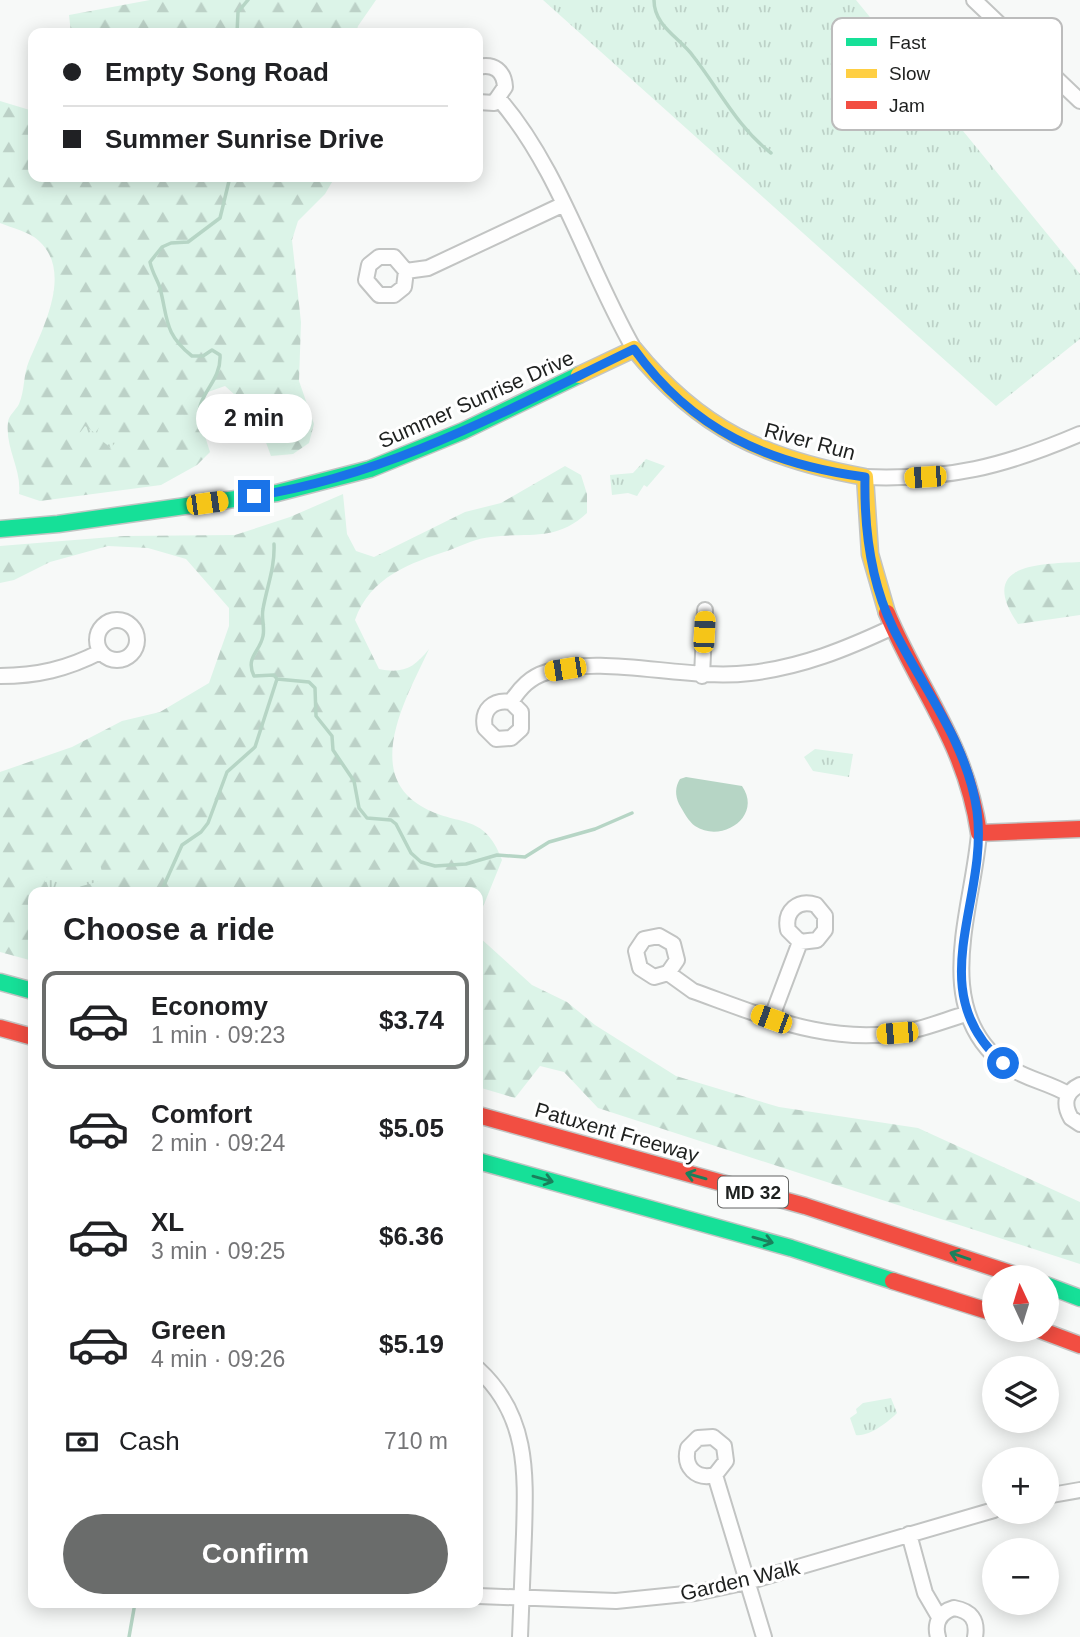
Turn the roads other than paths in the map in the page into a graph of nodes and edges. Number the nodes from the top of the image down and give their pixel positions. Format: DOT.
graph roads {
  1 [pos="974,0"];
  2 [pos="991,18"];
  3 [pos="483,66"];
  4 [pos="1062,85"];
  5 [pos="499,99"];
  6 [pos="1080,101"];
  7 [pos="483,103"];
  8 [pos="562,205"];
  9 [pos="406,271"];
  10 [pos="634,349"];
  11 [pos="1080,434"];
  12 [pos="865,477"];
  13 [pos="0,529"];
  14 [pos="705,610"];
  15 [pos="893,627"];
  16 [pos="100,652"];
  17 [pos="0,676"];
  18 [pos="702,676"];
  19 [pos="511,702"];
  20 [pos="1080,829"];
  21 [pos="979,833"];
  22 [pos="800,942"];
  23 [pos="668,973"];
  24 [pos="0,982"];
  25 [pos="28,990"];
  26 [pos="966,1014"];
  27 [pos="771,1019"];
  28 [pos="0,1028"];
  29 [pos="28,1036"];
  30 [pos="1074,1089"];
  31 [pos="483,1116"];
  32 [pos="1080,1124"];
  33 [pos="483,1162"];
  34 [pos="985,1265"];
  35 [pos="1059,1291"];
  36 [pos="1080,1298"];
  37 [pos="982,1309"];
  38 [pos="1059,1337"];
  39 [pos="1080,1345"];
  40 [pos="483,1374"];
  41 [pos="715,1475"];
  42 [pos="1080,1490"];
  43 [pos="1059,1494"];
  44 [pos="982,1513"];
  45 [pos="909,1534"];
  46 [pos="747,1582"];
  47 [pos="483,1596"];
  48 [pos="522,1598"];
  49 [pos="939,1618"];
  50 [pos="520,1637"];
  51 [pos="764,1637"];
  52 [pos="938,1637"];
  53 [pos="975,1637"];
  1 -- 2 [label="street"];
  3 -- 5 [label="street"];
  4 -- 6 [label="street"];
  5 -- 7 [label="street"];
  5 -- 8 [label="street, River Run"];
  8 -- 9 [label="street"];
  8 -- 10 [label="street, River Run"];
  10 -- 12 [label="main road, River Run"];
  10 -- 13 [label="main road, Summer Sunrise Drive"];
  11 -- 12 [label="street, River Run"];
  12 -- 15 [label="main road"];
  14 -- 18 [label="street"];
  15 -- 18 [label="street"];
  15 -- 21 [label="main road"];
  16 -- 17 [label="street"];
  18 -- 19 [label="street"];
  20 -- 21 [label="main road"];
  21 -- 26 [label="street"];
  22 -- 27 [label="street"];
  23 -- 27 [label="street"];
  24 -- 25 [label="main road"];
  26 -- 27 [label="street"];
  26 -- 30 [label="street"];
  28 -- 29 [label="main road"];
  30 -- 32 [label="street"];
  34 -- 31 [label="main road, Patuxent Freeway / MD 32, one-way"];
  33 -- 37 [label="main road, MD 32, one-way"];
  35 -- 36 [label="main road"];
  38 -- 39 [label="main road"];
  40 -- 48 [label="street"];
  41 -- 46 [label="street"];
  42 -- 43 [label="street"];
  44 -- 45 [label="street, Garden Walk"];
  45 -- 46 [label="street, Garden Walk"];
  45 -- 49 [label="street"];
  46 -- 48 [label="street, Garden Walk"];
  46 -- 51 [label="street"];
  47 -- 48 [label="street, Garden Walk"];
  48 -- 50 [label="street"];
  49 -- 52 [label="street"];
  49 -- 53 [label="street"];
}
